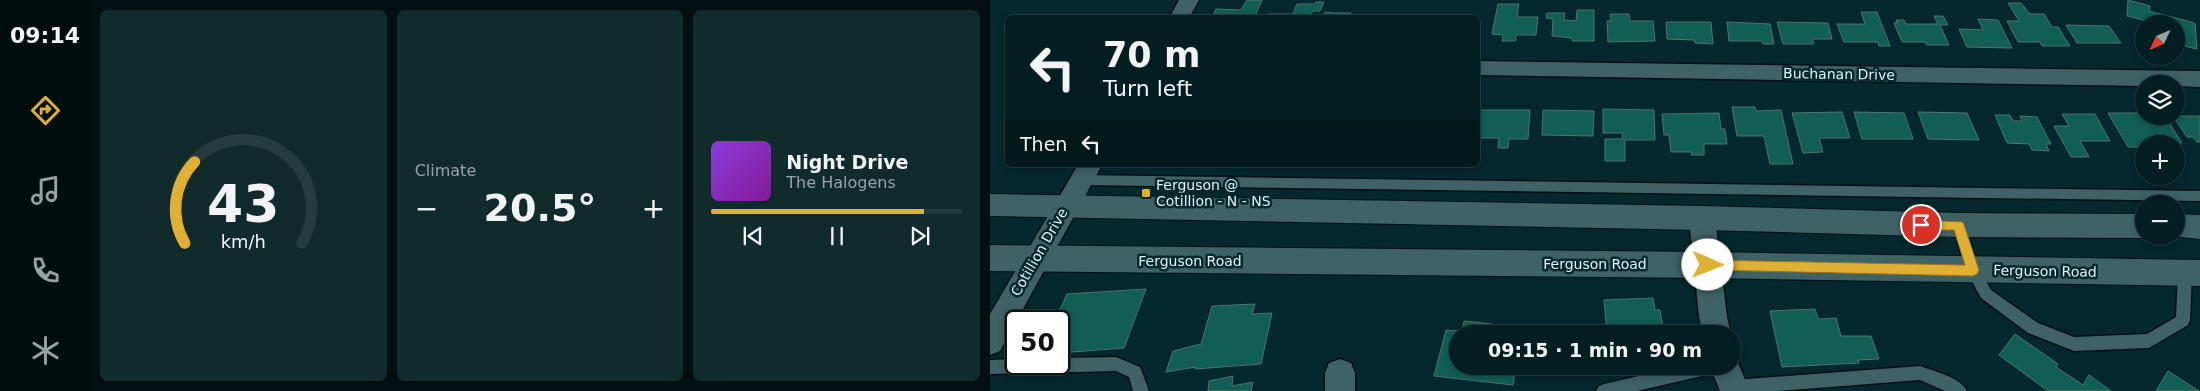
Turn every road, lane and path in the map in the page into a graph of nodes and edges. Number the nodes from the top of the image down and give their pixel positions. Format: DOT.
graph roads {
  1 [pos="1189,0"];
  2 [pos="1181,15"];
  3 [pos="1480,68"];
  4 [pos="2200,79"];
  5 [pos="1086,172"];
  6 [pos="2200,196"];
  7 [pos="990,205"];
  8 [pos="1066,206"];
  9 [pos="1702,218"];
  10 [pos="1959,225"];
  11 [pos="2135,226"];
  12 [pos="2185,226"];
  13 [pos="2200,227"];
  14 [pos="990,258"];
  15 [pos="1035,259"];
  16 [pos="1708,265"];
  17 [pos="1973,270"];
  18 [pos="2192,273"];
  19 [pos="1715,325"];
  20 [pos="990,341"];
  21 [pos="990,367"];
  22 [pos="1727,378"];
  23 [pos="1142,391"];
  24 [pos="1604,391"];
  25 [pos="1959,391"];
  1 -- 2 [label="street"];
  3 -- 4 [label="street, Buchanan Drive"];
  5 -- 6 [label="lane"];
  5 -- 8 [label="street, Cotillion Drive"];
  7 -- 8 [label="main road"];
  8 -- 9 [label="main road"];
  8 -- 15 [label="street, Cotillion Drive"];
  9 -- 10 [label="main road"];
  9 -- 16 [label="street"];
  10 -- 11 [label="main road"];
  10 -- 17 [label="lane"];
  12 -- 13 [label="main road"];
  14 -- 15 [label="main road, Ferguson Road"];
  15 -- 16 [label="main road, Ferguson Road"];
  15 -- 20 [label="street, Cotillion Drive"];
  16 -- 17 [label="main road, Ferguson Road"];
  16 -- 19 [label="street"];
  17 -- 18 [label="main road, Ferguson Road"];
  17 -- 18 [label="lane"];
  21 -- 23 [label="lane"];
  22 -- 24 [label="lane"];
  22 -- 25 [label="lane"];
}
